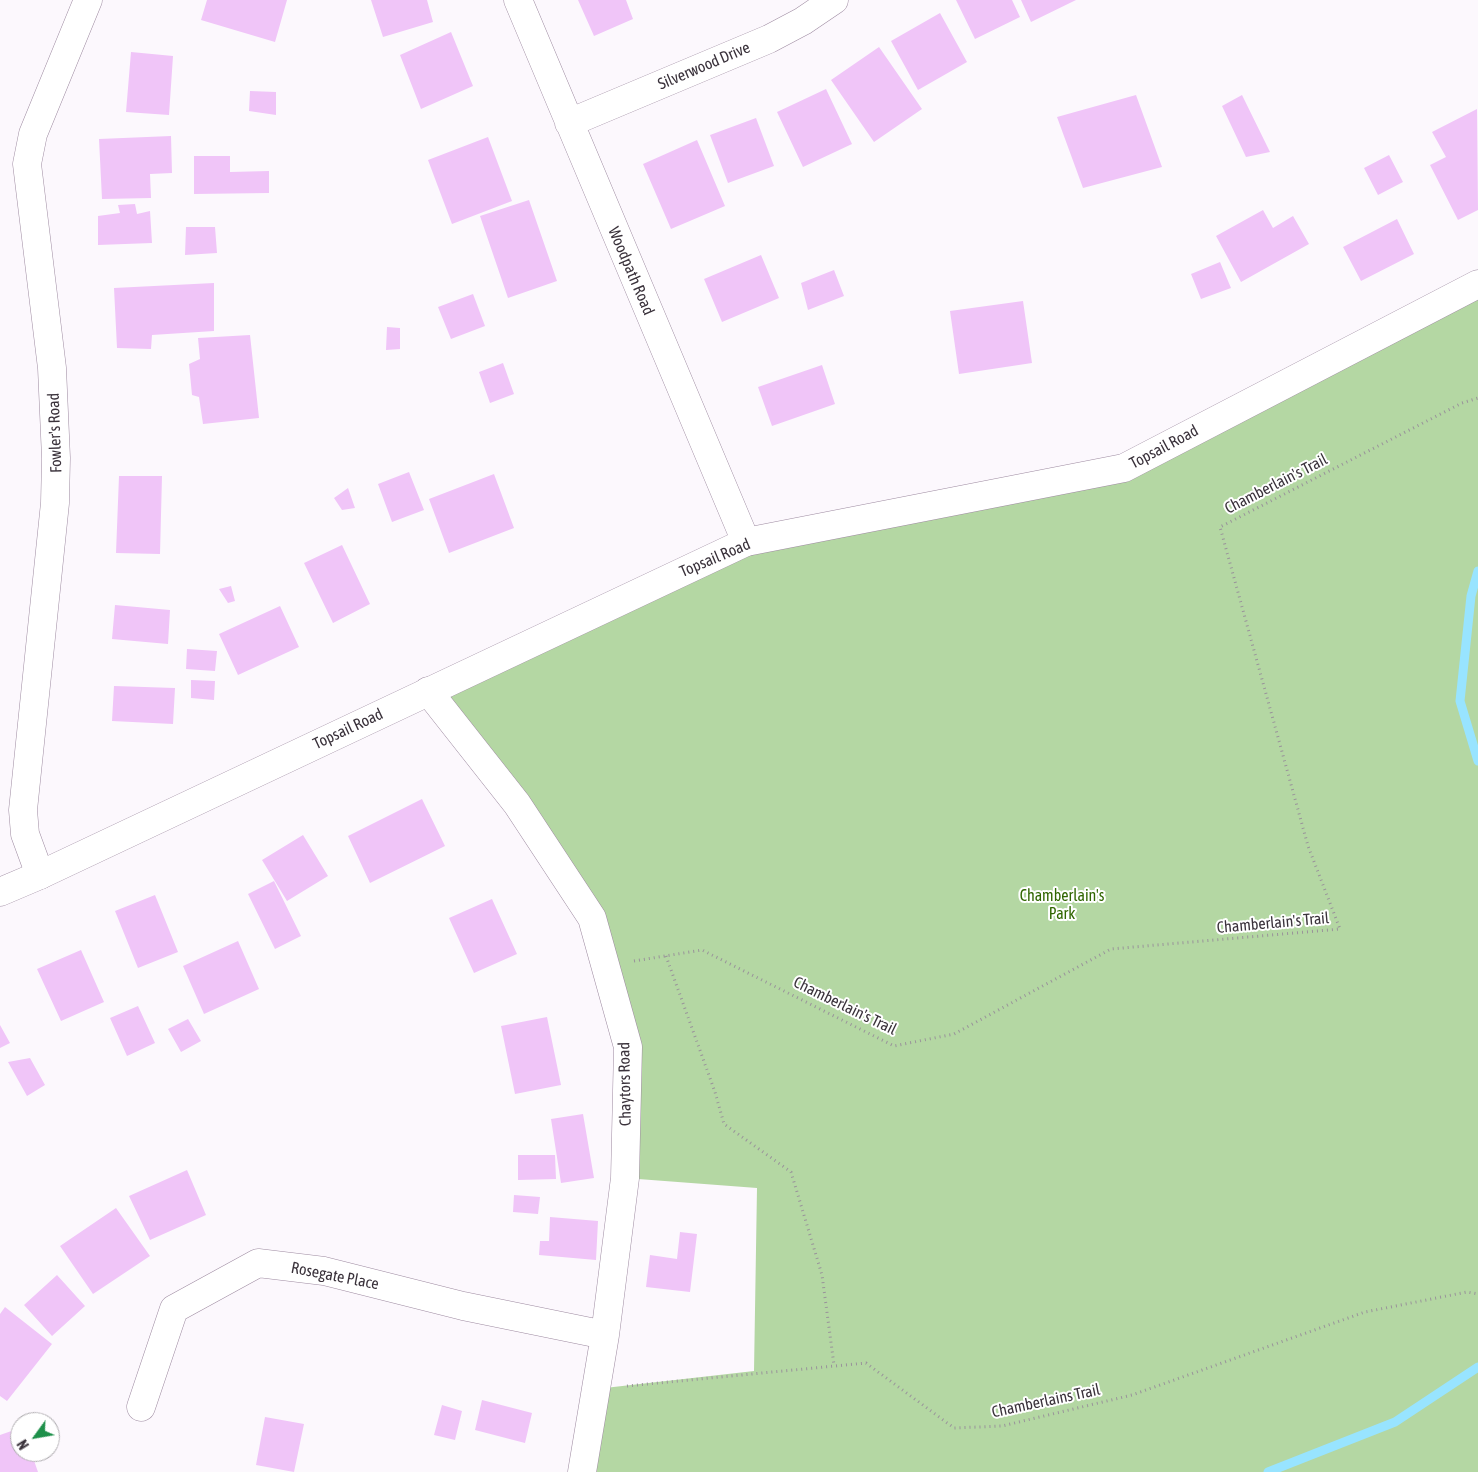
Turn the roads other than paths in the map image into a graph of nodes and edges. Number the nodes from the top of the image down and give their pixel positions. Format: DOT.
graph roads {
  1 [pos="88,0"];
  2 [pos="518,0"];
  3 [pos="834,0"];
  4 [pos="569,123"];
  5 [pos="1478,284"];
  6 [pos="746,542"];
  7 [pos="428,691"];
  8 [pos="40,876"];
  9 [pos="0,892"];
  10 [pos="605,1334"];
  11 [pos="141,1407"];
  12 [pos="582,1472"];
  1 -- 8 [label="street, Fowler's Road"];
  2 -- 4 [label="street, Woodpath Road"];
  3 -- 4 [label="street, Silverwood Drive"];
  4 -- 6 [label="street, Woodpath Road"];
  5 -- 6 [label="street, Topsail Road"];
  6 -- 7 [label="street, Topsail Road"];
  7 -- 8 [label="street, Topsail Road"];
  7 -- 10 [label="street, Chaytors Road"];
  8 -- 9 [label="street, Topsail Road"];
  10 -- 11 [label="street, Rosegate Place"];
  10 -- 12 [label="street, Chaytors Road"];
}
